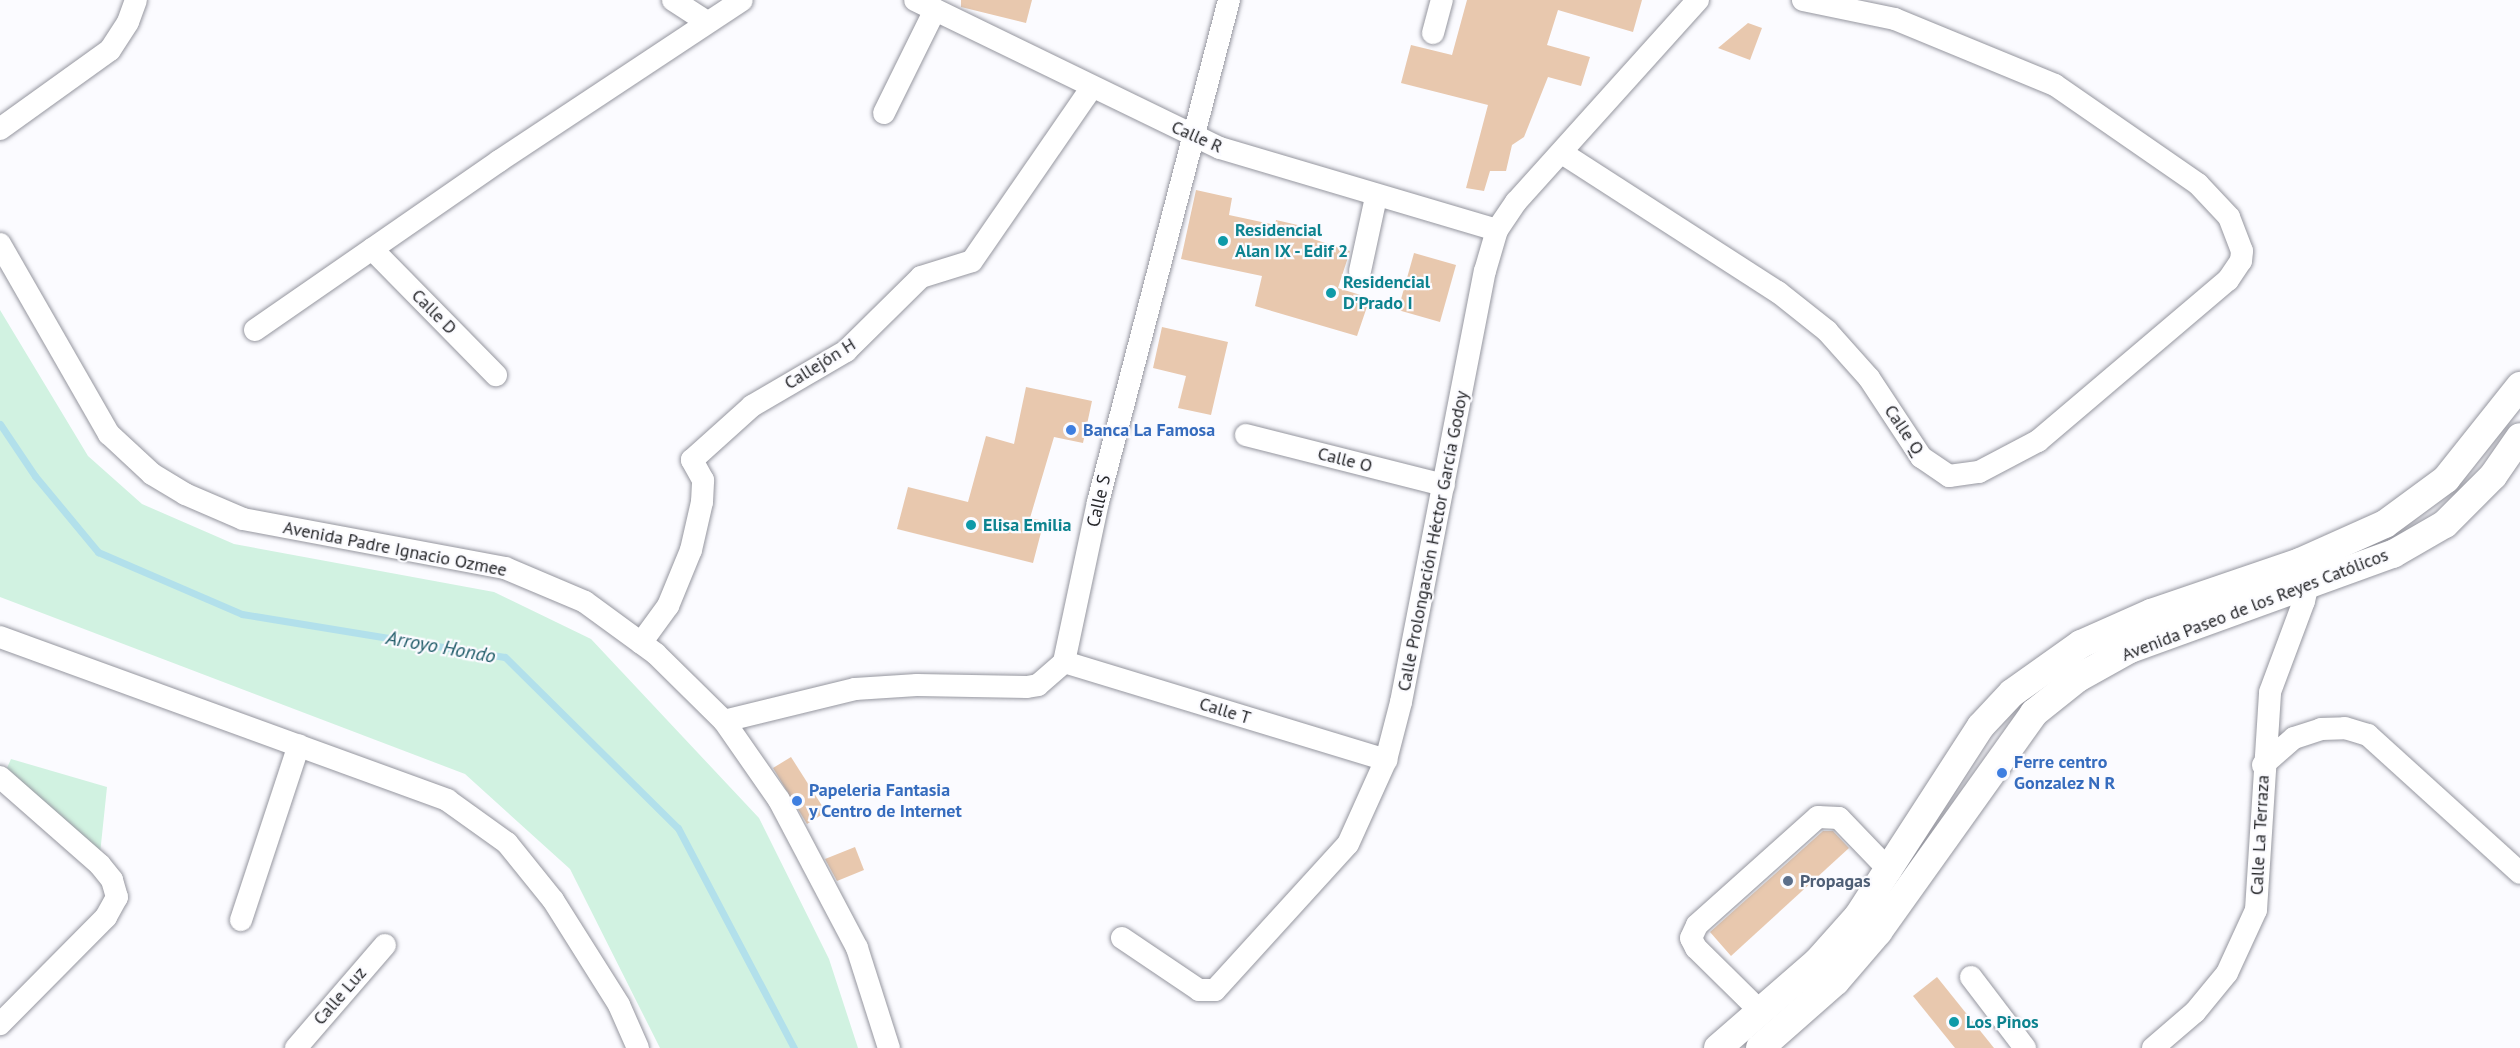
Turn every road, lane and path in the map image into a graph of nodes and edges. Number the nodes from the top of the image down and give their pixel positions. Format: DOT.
graph roads {
  1 [pos="136,0"];
  2 [pos="673,0"];
  3 [pos="742,0"];
  4 [pos="915,0"];
  5 [pos="1229,0"];
  6 [pos="1442,0"];
  7 [pos="1698,0"];
  8 [pos="1803,0"];
  9 [pos="1897,9"];
  10 [pos="935,10"];
  11 [pos="706,22"];
  12 [pos="1433,33"];
  13 [pos="1092,87"];
  14 [pos="884,113"];
  15 [pos="0,129"];
  16 [pos="1195,137"];
  17 [pos="1562,153"];
  18 [pos="1376,197"];
  19 [pos="1497,230"];
  20 [pos="0,244"];
  21 [pos="372,249"];
  22 [pos="1360,272"];
  23 [pos="255,330"];
  24 [pos="496,375"];
  25 [pos="2520,386"];
  26 [pos="1246,435"];
  27 [pos="2520,437"];
  28 [pos="1444,485"];
  29 [pos="2303,575"];
  30 [pos="0,637"];
  31 [pos="641,643"];
  32 [pos="1064,662"];
  33 [pos="724,721"];
  34 [pos="299,745"];
  35 [pos="1386,760"];
  36 [pos="2263,765"];
  37 [pos="0,777"];
  38 [pos="1890,872"];
  39 [pos="2520,873"];
  40 [pos="241,920"];
  41 [pos="1122,938"];
  42 [pos="385,945"];
  43 [pos="1971,977"];
  44 [pos="1761,1012"];
  45 [pos="0,1024"];
  46 [pos="296,1048"];
  47 [pos="638,1048"];
  48 [pos="889,1048"];
  49 [pos="1718,1048"];
  50 [pos="1760,1048"];
  51 [pos="2025,1048"];
  52 [pos="2153,1048"];
  1 -- 15 [label="street"];
  2 -- 11 [label="street"];
  3 -- 11 [label="street"];
  4 -- 10 [label="street, Calle R"];
  5 -- 16 [label="street, Calle S"];
  6 -- 12 [label="street"];
  7 -- 17 [label="street, Calle Prolongación Héctor García Godoy"];
  8 -- 9 [label="street"];
  9 -- 17 [label="street, Calle Q"];
  10 -- 13 [label="street, Calle R"];
  10 -- 14 [label="street"];
  11 -- 21 [label="street"];
  13 -- 16 [label="street, Calle R"];
  13 -- 31 [label="street, Callejón H"];
  16 -- 18 [label="street, Calle R"];
  16 -- 32 [label="street, Calle S"];
  17 -- 19 [label="street, Calle Prolongación Héctor García Godoy"];
  18 -- 19 [label="street, Calle R"];
  18 -- 22 [label="street"];
  19 -- 28 [label="street, Calle Prolongación Héctor García Godoy"];
  20 -- 31 [label="street, Avenida Padre Ignacio Ozmee"];
  21 -- 23 [label="street"];
  21 -- 24 [label="street, Calle D"];
  25 -- 29 [label="main road, Avenida Paseo de los Reyes Católicos"];
  26 -- 28 [label="street, Calle O"];
  27 -- 29 [label="main road, Avenida Paseo de los Reyes Católicos"];
  28 -- 35 [label="street, Calle Prolongación Héctor García Godoy"];
  29 -- 36 [label="street, Calle La Terraza"];
  29 -- 38 [label="main road, Avenida Paseo de los Reyes Católicos"];
  29 -- 50 [label="main road, Avenida Paseo de los Reyes Católicos"];
  30 -- 34 [label="street"];
  31 -- 33 [label="street, Avenida Padre Ignacio Ozmee"];
  32 -- 33 [label="street"];
  32 -- 35 [label="street, Calle T"];
  33 -- 48 [label="street, Avenida Padre Ignacio Ozmee"];
  34 -- 40 [label="street"];
  34 -- 47 [label="street"];
  35 -- 41 [label="street, Calle Prolongación Héctor García Godoy"];
  36 -- 39 [label="street"];
  36 -- 52 [label="street, Calle La Terraza"];
  37 -- 45 [label="street"];
  38 -- 44 [label="main road, Avenida Paseo de los Reyes Católicos"];
  38 -- 44 [label="street"];
  42 -- 46 [label="street, Calle Luz"];
  43 -- 51 [label="street"];
  44 -- 49 [label="main road, Avenida Paseo de los Reyes Católicos"];
}
